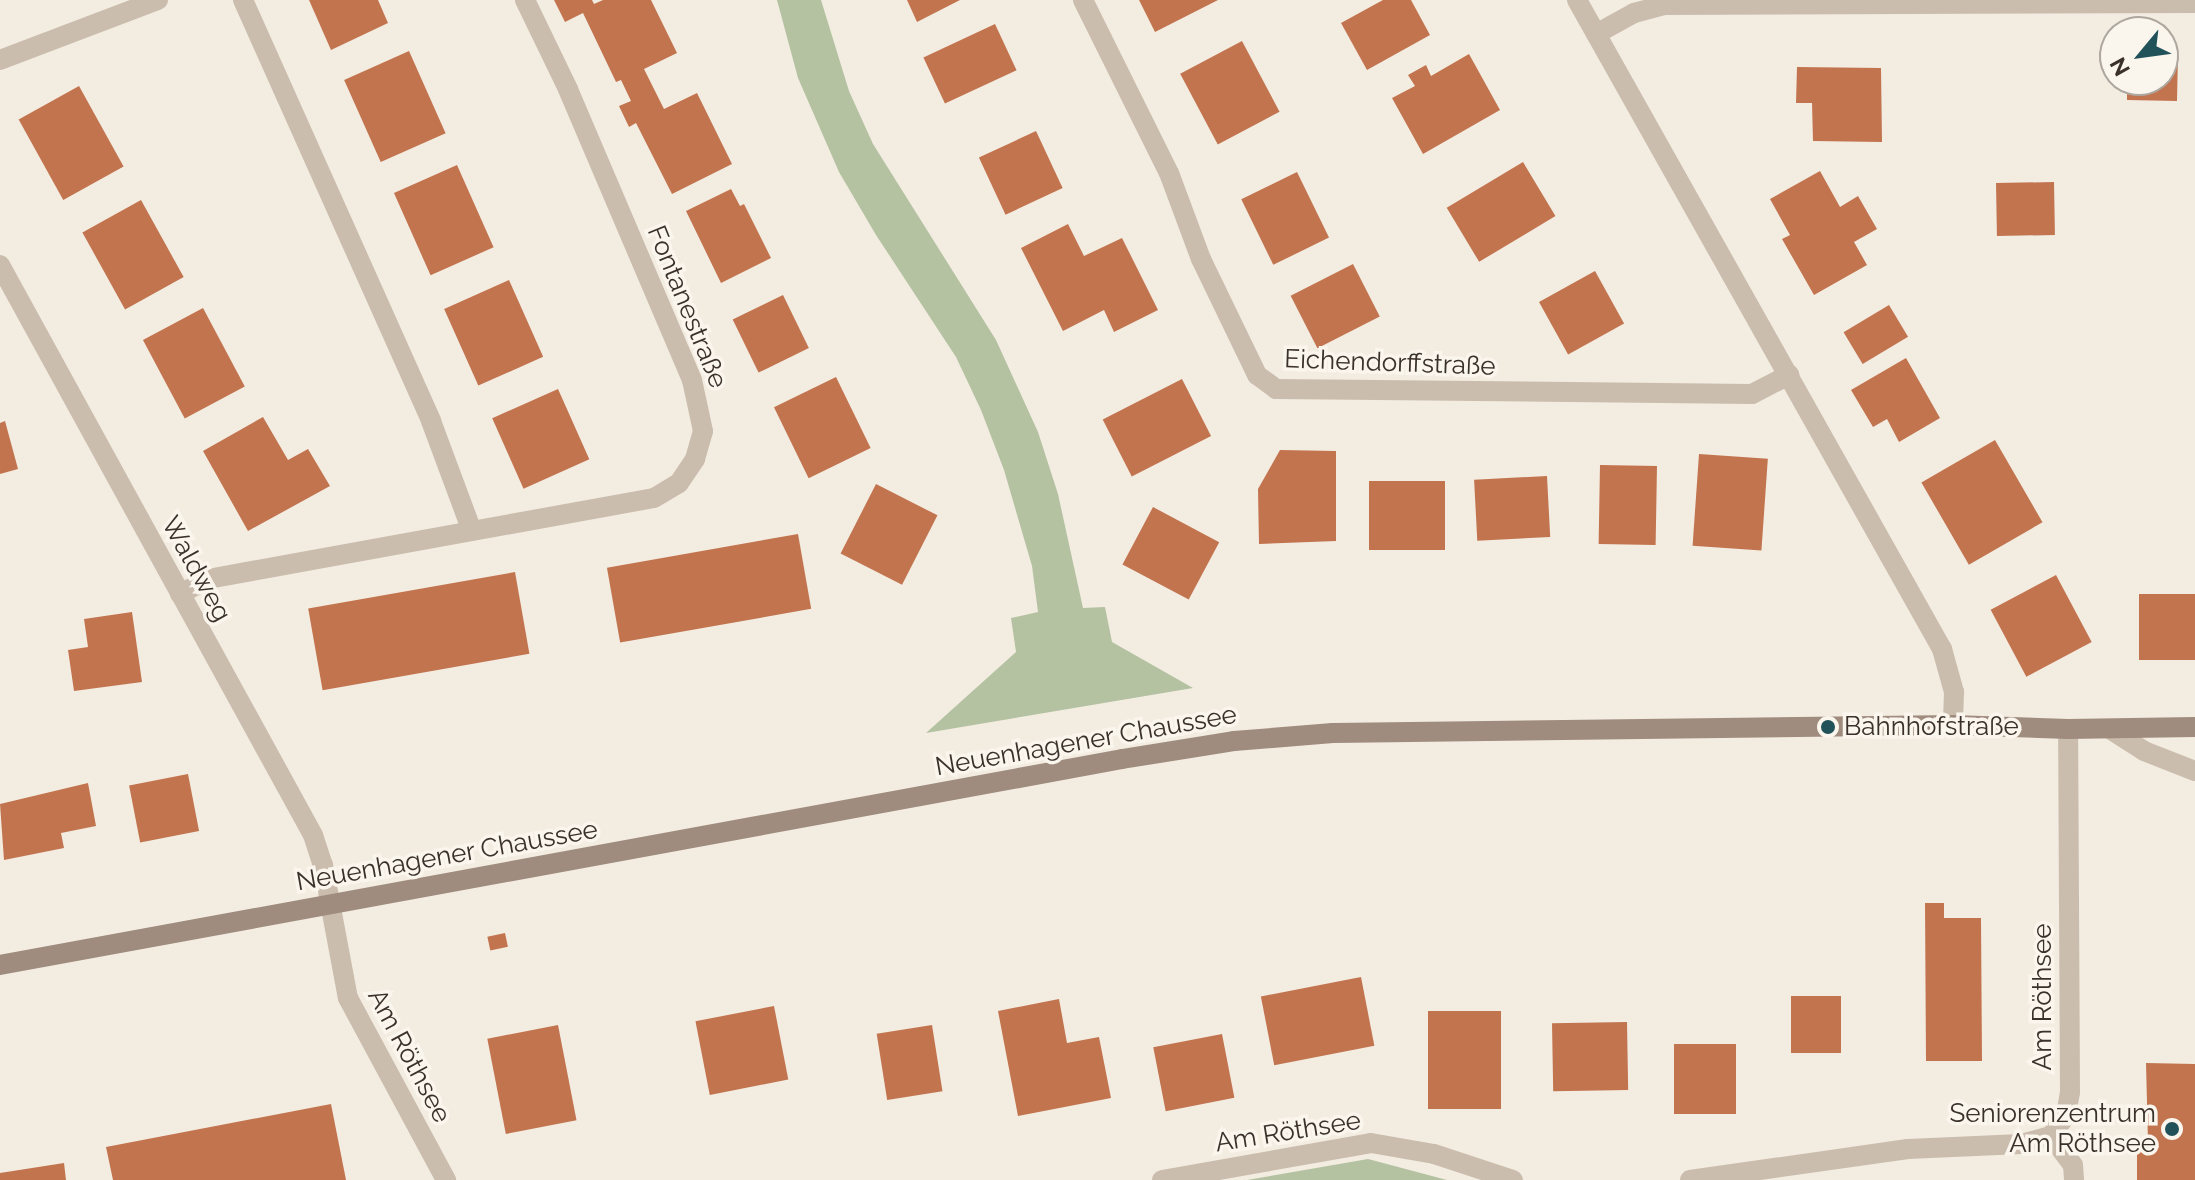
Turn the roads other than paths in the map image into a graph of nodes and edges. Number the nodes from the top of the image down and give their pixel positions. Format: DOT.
graph roads {
  1 [pos="158,0"];
  2 [pos="243,0"];
  3 [pos="525,0"];
  4 [pos="1083,0"];
  5 [pos="1577,0"];
  6 [pos="2195,3"];
  7 [pos="1596,34"];
  8 [pos="0,60"];
  9 [pos="0,265"];
  10 [pos="1789,375"];
  11 [pos="472,531"];
  12 [pos="180,594"];
  13 [pos="1953,725"];
  14 [pos="2195,727"];
  15 [pos="2068,729"];
  16 [pos="2110,729"];
  17 [pos="2195,771"];
  18 [pos="331,904"];
  19 [pos="0,965"];
  20 [pos="2051,1136"];
  21 [pos="446,1180"];
  22 [pos="1162,1180"];
  23 [pos="1513,1180"];
  24 [pos="1690,1180"];
  25 [pos="2074,1180"];
  1 -- 8 [label="street"];
  2 -- 11 [label="street"];
  3 -- 11 [label="street, Fontanestraße"];
  4 -- 10 [label="street, Eichendorffstraße"];
  5 -- 7 [label="street"];
  6 -- 7 [label="street"];
  7 -- 10 [label="street"];
  9 -- 12 [label="street, Waldweg"];
  10 -- 13 [label="street"];
  11 -- 12 [label="street, Fontanestraße"];
  12 -- 18 [label="street, Waldweg"];
  13 -- 15 [label="street, Neuenhagener Chaussee"];
  13 -- 18 [label="street, Neuenhagener Chaussee"];
  14 -- 16 [label="street, Neuenhagener Chaussee"];
  15 -- 16 [label="street, Neuenhagener Chaussee"];
  15 -- 20 [label="street, Am Röthsee"];
  16 -- 17 [label="street"];
  18 -- 19 [label="street, Neuenhagener Chaussee"];
  18 -- 21 [label="street, Am Röthsee"];
  20 -- 24 [label="street"];
  20 -- 25 [label="street"];
  22 -- 23 [label="street, Am Röthsee"];
}
